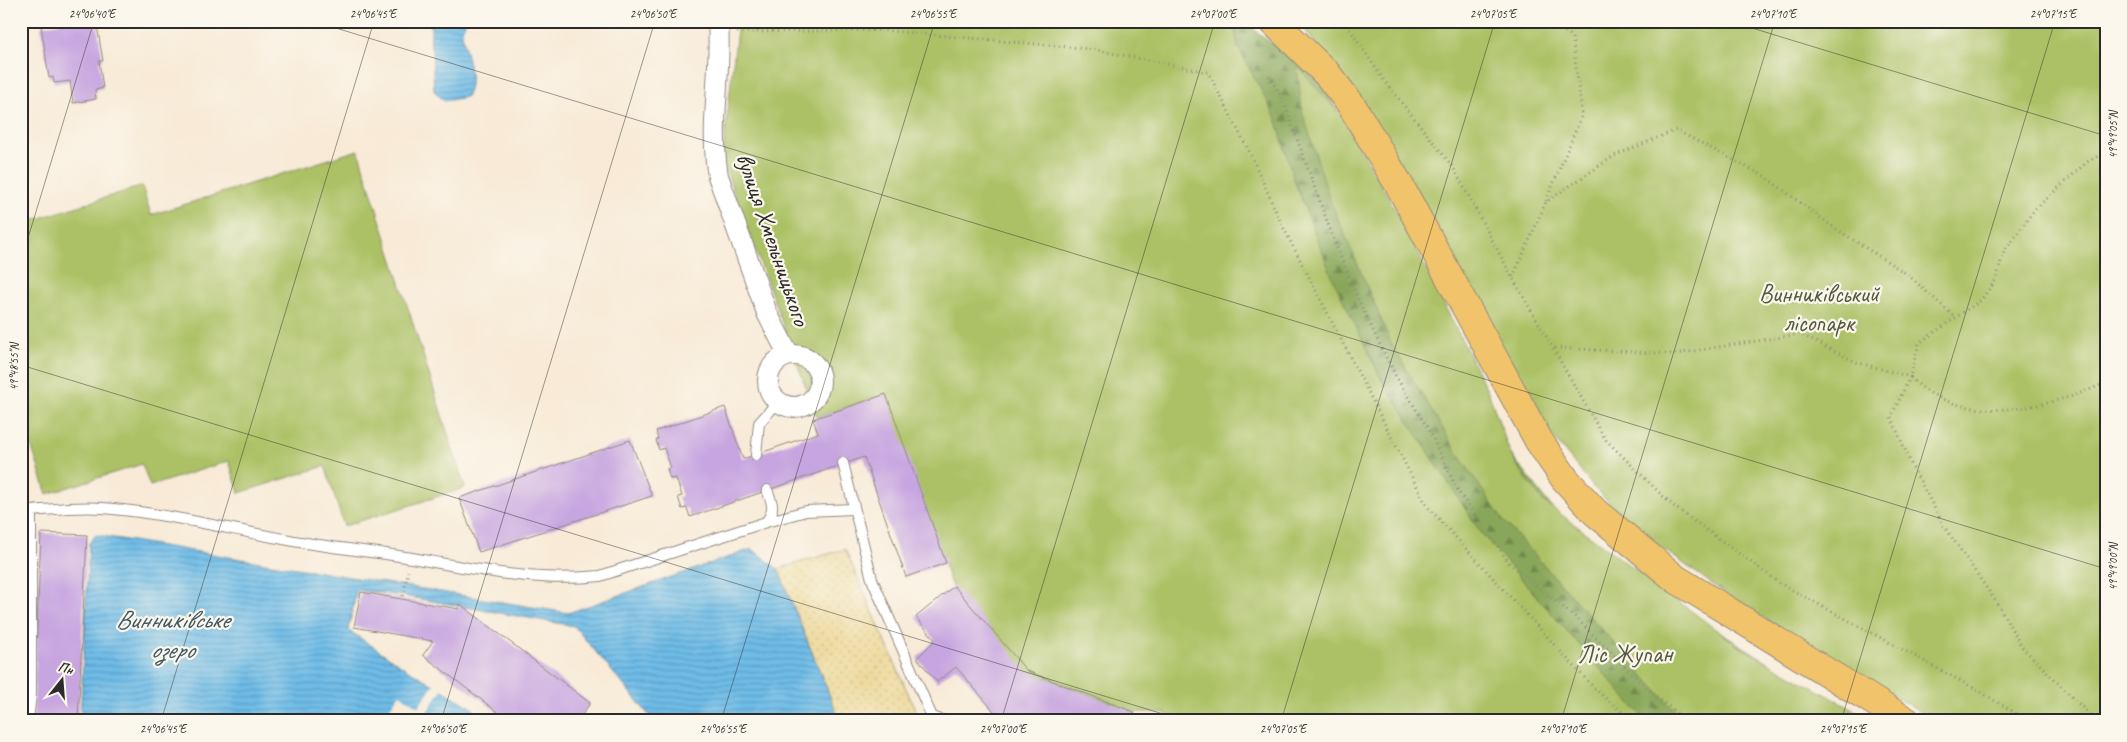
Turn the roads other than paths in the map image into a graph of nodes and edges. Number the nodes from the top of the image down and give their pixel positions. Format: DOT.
graph roads {
  1 [pos="1273,21"];
  2 [pos="719,26"];
  3 [pos="788,354"];
  4 [pos="778,402"];
  5 [pos="756,455"];
  6 [pos="843,463"];
  7 [pos="767,490"];
  8 [pos="854,509"];
  9 [pos="26,511"];
  10 [pos="766,522"];
  11 [pos="28,721"];
  12 [pos="944,721"];
  13 [pos="1906,721"];
  1 -- 13 [label="main road"];
  2 -- 3 [label="street, вулиця Хмельницького"];
  3 -- 4 [label="street, вулиця Хмельницького"];
  3 -- 4 [label="street, вулиця Хмельницького"];
  4 -- 5 [label="lane"];
  6 -- 8 [label="lane"];
  7 -- 10 [label="lane"];
  8 -- 10 [label="lane"];
  8 -- 12 [label="lane"];
  9 -- 10 [label="lane"];
  9 -- 11 [label="lane"];
}
